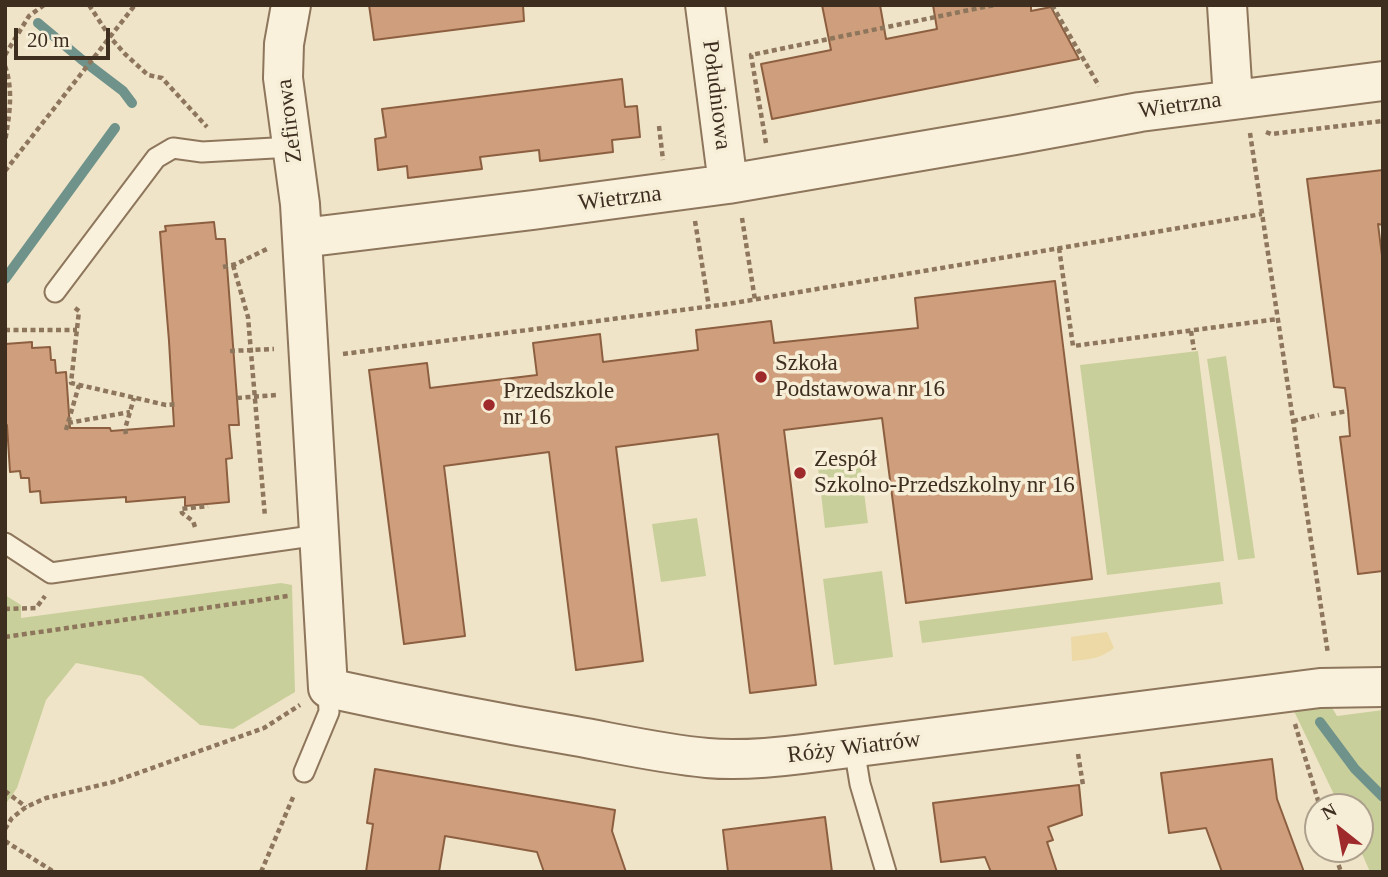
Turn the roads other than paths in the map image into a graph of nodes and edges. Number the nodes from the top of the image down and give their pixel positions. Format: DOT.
graph roads {
  1 [pos="291,5"];
  2 [pos="705,5"];
  3 [pos="1227,5"];
  4 [pos="1383,81"];
  5 [pos="1233,99"];
  6 [pos="292,146"];
  7 [pos="735,199"];
  8 [pos="285,243"];
  9 [pos="55,292"];
  10 [pos="319,535"];
  11 [pos="5,543"];
  12 [pos="1383,687"];
  13 [pos="328,688"];
  14 [pos="854,748"];
  15 [pos="304,772"];
  16 [pos="886,872"];
  1 -- 6 [label="street, Zefirowa"];
  2 -- 7 [label="street, Południowa"];
  3 -- 5 [label="street"];
  4 -- 5 [label="street, Wietrzna"];
  5 -- 7 [label="street, Wietrzna"];
  6 -- 8 [label="street, Zefirowa"];
  6 -- 9 [label="lane"];
  7 -- 8 [label="street, Wietrzna"];
  8 -- 10 [label="street"];
  10 -- 11 [label="lane"];
  10 -- 13 [label="street"];
  12 -- 14 [label="street, Róży Wiatrów"];
  13 -- 14 [label="street, Róży Wiatrów"];
  13 -- 15 [label="lane"];
  14 -- 16 [label="lane"];
}
